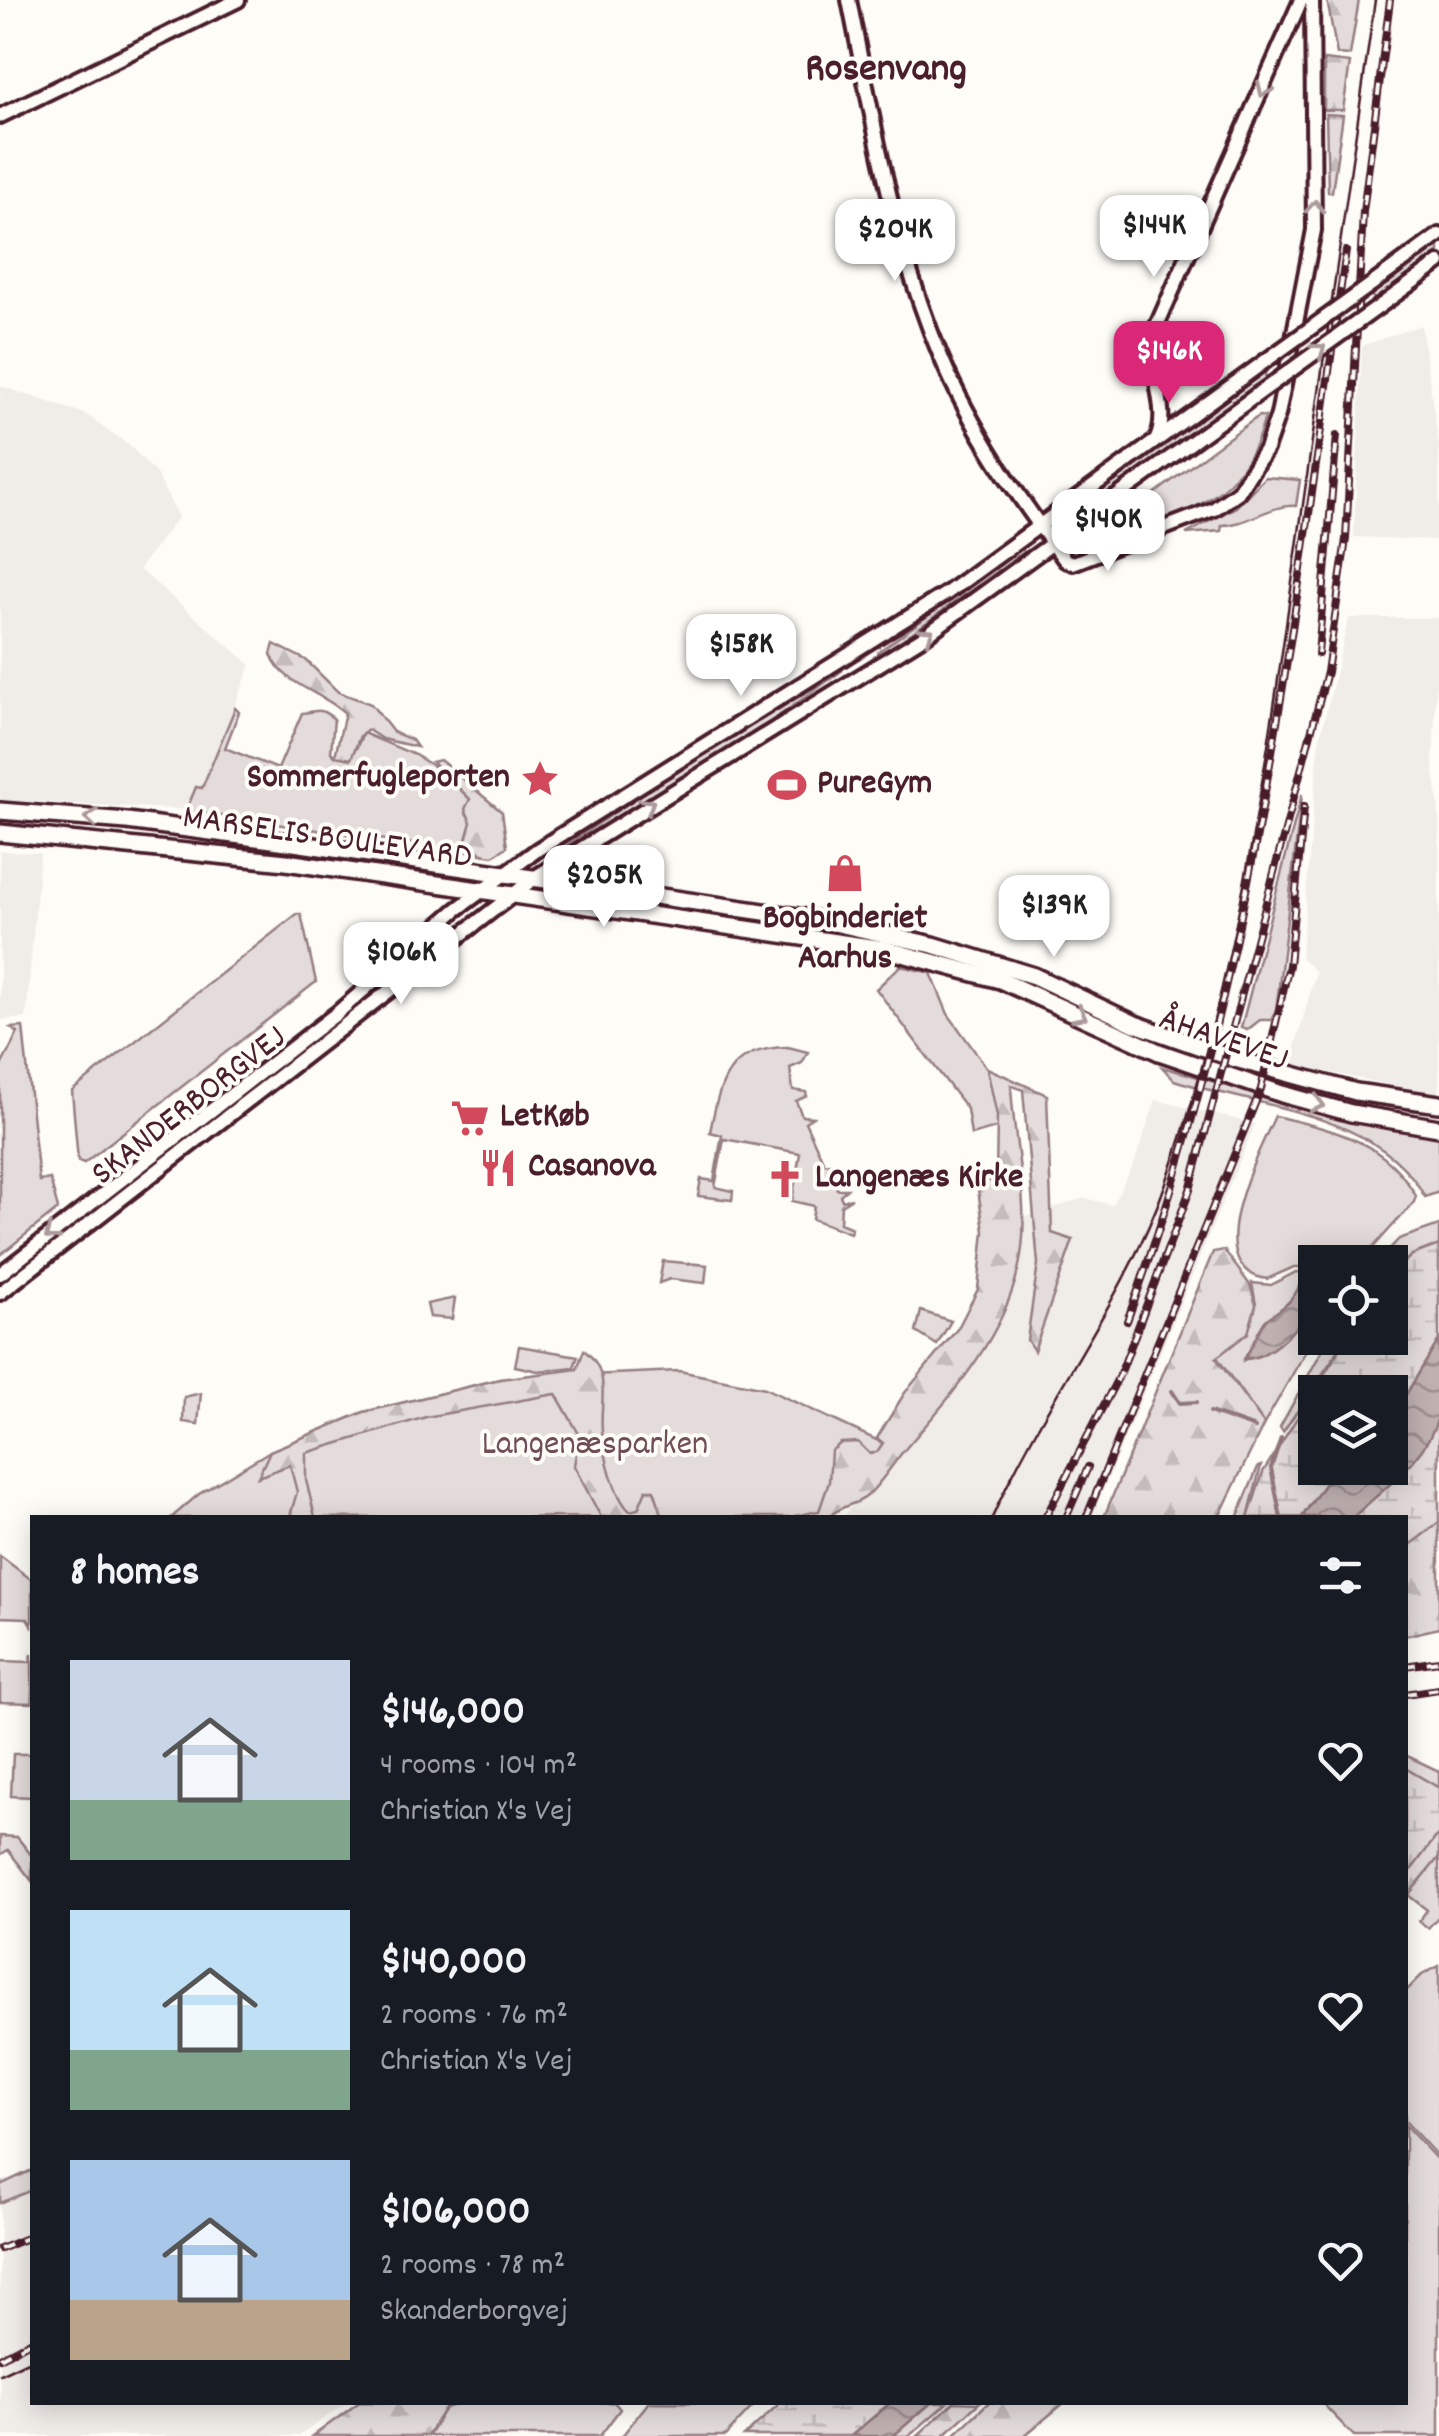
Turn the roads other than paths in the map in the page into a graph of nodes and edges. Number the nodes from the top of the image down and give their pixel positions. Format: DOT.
graph roads {
  1 [pos="238,0"];
  2 [pos="849,0"];
  3 [pos="1301,0"];
  4 [pos="1312,0"];
  5 [pos="0,116"];
  6 [pos="1439,234"];
  7 [pos="1439,262"];
  8 [pos="1156,442"];
  9 [pos="1040,527"];
  10 [pos="1053,544"];
  11 [pos="853,655"];
  12 [pos="868,672"];
  13 [pos="0,811"];
  14 [pos="55,814"];
  15 [pos="0,833"];
  16 [pos="52,837"];
  17 [pos="507,872"];
  18 [pos="536,876"];
  19 [pos="483,890"];
  20 [pos="512,894"];
  21 [pos="825,921"];
  22 [pos="822,939"];
  23 [pos="1435,1104"];
  24 [pos="1439,1128"];
  25 [pos="0,1274"];
  26 [pos="0,1294"];
  1 -- 5 [label="street"];
  2 -- 9 [label="street"];
  3 -- 8 [label="street, one-way"];
  10 -- 4 [label="street, one-way"];
  6 -- 8 [label="street, SKANDERBORGVEJ, bridge"];
  10 -- 7 [label="street, SKANDERBORGVEJ, one-way, bridge"];
  8 -- 9 [label="street, SKANDERBORGVEJ"];
  9 -- 10 [label="street"];
  9 -- 11 [label="street, SKANDERBORGVEJ"];
  12 -- 10 [label="street, SKANDERBORGVEJ, one-way"];
  11 -- 12 [label="street"];
  11 -- 17 [label="street, SKANDERBORGVEJ"];
  18 -- 12 [label="street, SKANDERBORGVEJ, one-way"];
  13 -- 14 [label="main road, MARSELIS BOULEVARD"];
  14 -- 16 [label="street"];
  17 -- 14 [label="main road, MARSELIS BOULEVARD, one-way"];
  15 -- 16 [label="main road, MARSELIS BOULEVARD"];
  16 -- 19 [label="main road, MARSELIS BOULEVARD"];
  17 -- 18 [label="main road, MARSELIS BOULEVARD"];
  17 -- 19 [label="street, SKANDERBORGVEJ"];
  18 -- 20 [label="street, SKANDERBORGVEJ"];
  18 -- 21 [label="main road, MARSELIS BOULEVARD"];
  19 -- 20 [label="main road, MARSELIS BOULEVARD"];
  19 -- 25 [label="street, SKANDERBORGVEJ, one-way"];
  20 -- 22 [label="main road, MARSELIS BOULEVARD"];
  20 -- 26 [label="street, SKANDERBORGVEJ"];
  21 -- 23 [label="main road, ÅHAVEVEJ"];
  22 -- 24 [label="main road, ÅHAVEVEJ, one-way"];
}
